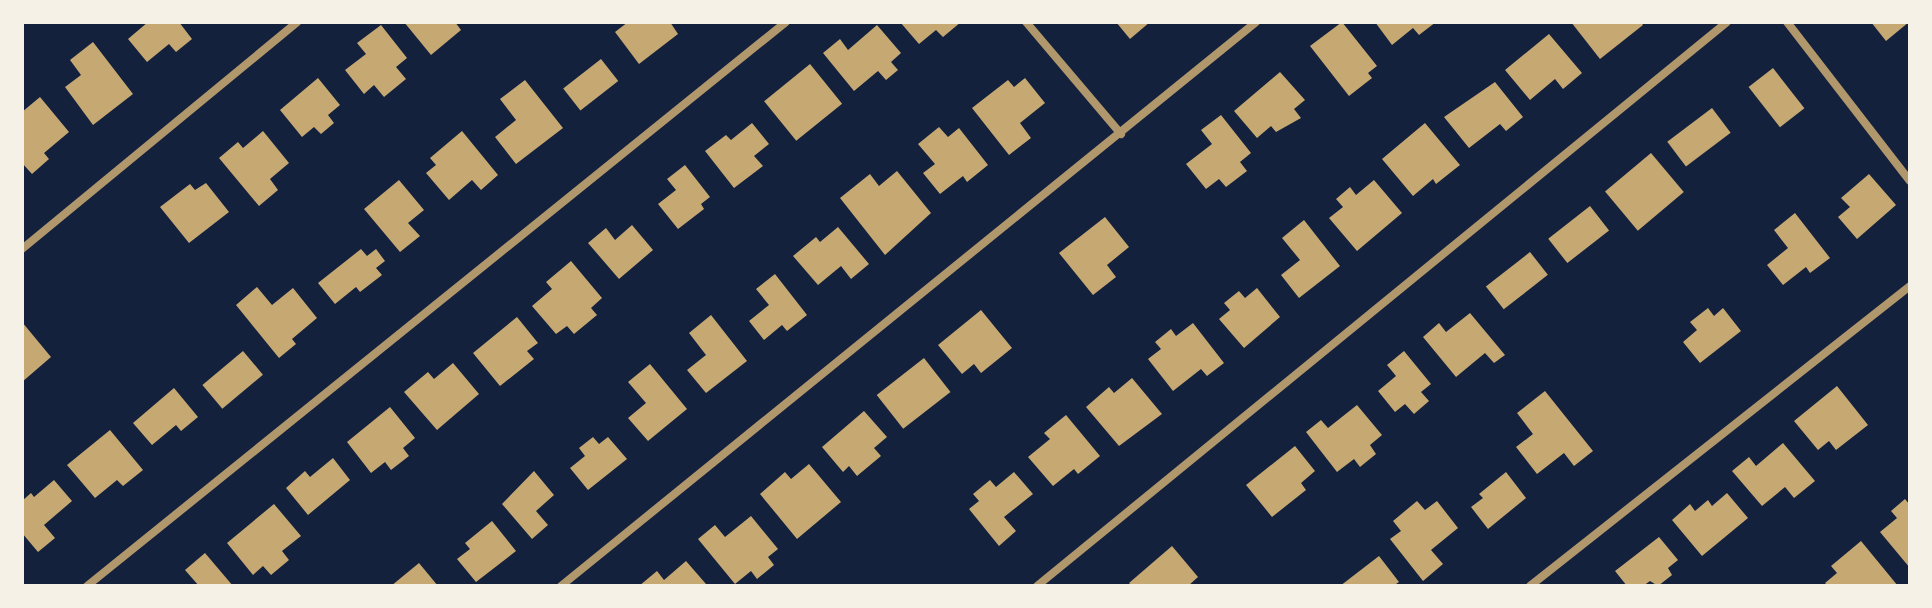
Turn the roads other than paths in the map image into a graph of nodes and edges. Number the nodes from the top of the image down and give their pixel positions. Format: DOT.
graph roads {
  1 [pos="297,22"];
  2 [pos="786,22"];
  3 [pos="1026,22"];
  4 [pos="1256,22"];
  5 [pos="1727,22"];
  6 [pos="1787,22"];
  7 [pos="1121,134"];
  8 [pos="1910,181"];
  9 [pos="22,249"];
  10 [pos="1910,286"];
  11 [pos="87,586"];
  12 [pos="561,586"];
  13 [pos="1037,586"];
  14 [pos="1530,586"];
  1 -- 9 [label="street"];
  2 -- 11 [label="street"];
  3 -- 7 [label="street"];
  4 -- 7 [label="street"];
  5 -- 13 [label="street"];
  6 -- 8 [label="street"];
  7 -- 12 [label="street"];
  10 -- 14 [label="street"];
}
